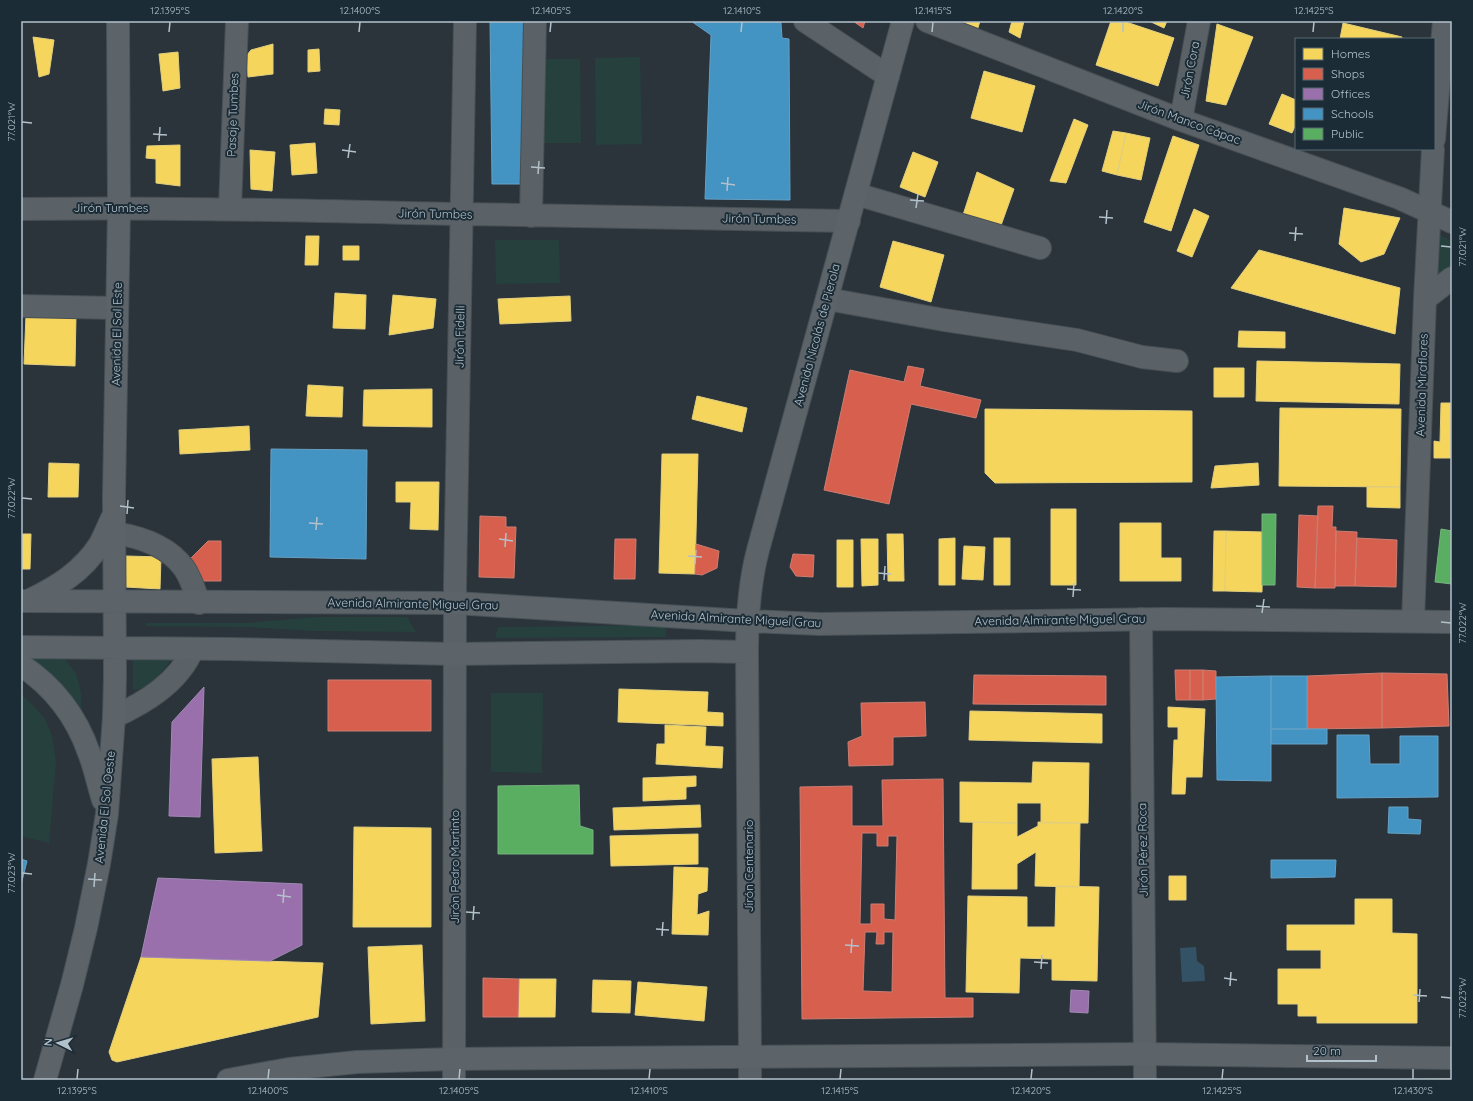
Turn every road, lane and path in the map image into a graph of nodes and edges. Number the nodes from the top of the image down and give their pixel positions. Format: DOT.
graph roads {
  1 [pos="118,21"];
  2 [pos="237,21"];
  3 [pos="465,21"];
  4 [pos="535,21"];
  5 [pos="805,21"];
  6 [pos="903,21"];
  7 [pos="927,21"];
  8 [pos="1199,21"];
  9 [pos="1444,21"];
  10 [pos="888,76"];
  11 [pos="1180,120"];
  12 [pos="1435,127"];
  13 [pos="1433,150"];
  14 [pos="856,194"];
  15 [pos="119,208"];
  16 [pos="21,209"];
  17 [pos="230,209"];
  18 [pos="1429,211"];
  19 [pos="462,214"];
  20 [pos="531,216"];
  21 [pos="849,221"];
  22 [pos="1452,222"];
  23 [pos="1040,248"];
  24 [pos="1452,278"];
  25 [pos="827,299"];
  26 [pos="1425,299"];
  27 [pos="21,306"];
  28 [pos="118,308"];
  29 [pos="1177,361"];
  30 [pos="114,523"];
  31 [pos="25,601"];
  32 [pos="115,602"];
  33 [pos="198,603"];
  34 [pos="455,603"];
  35 [pos="1141,619"];
  36 [pos="747,620"];
  37 [pos="1413,621"];
  38 [pos="1452,622"];
  39 [pos="21,647"];
  40 [pos="115,648"];
  41 [pos="193,649"];
  42 [pos="747,652"];
  43 [pos="455,654"];
  44 [pos="21,665"];
  45 [pos="114,717"];
  46 [pos="107,814"];
  47 [pos="1145,1054"];
  48 [pos="750,1057"];
  49 [pos="1452,1058"];
  50 [pos="454,1070"];
  51 [pos="45,1080"];
  52 [pos="228,1080"];
  53 [pos="750,1080"];
  54 [pos="1145,1080"];
  1 -- 15 [label="main road, Avenida El Sol Este"];
  2 -- 17 [label="street, Pasaje Tumbes"];
  3 -- 19 [label="street, Jirón Fidelli"];
  4 -- 20 [label="street"];
  5 -- 10 [label="street"];
  6 -- 10 [label="main road, Avenida Nicolás de Pierola"];
  7 -- 11 [label="street, Jirón Manco Cápac"];
  8 -- 11 [label="street, Jirón Cora"];
  9 -- 12 [label="street"];
  10 -- 14 [label="main road, Avenida Nicolás de Pierola"];
  11 -- 18 [label="street, Jirón Manco Cápac"];
  13 -- 18 [label="street, Avenida Miraflores"];
  14 -- 21 [label="main road, Avenida Nicolás de Pierola"];
  14 -- 23 [label="street"];
  15 -- 16 [label="street, Jirón Tumbes"];
  15 -- 17 [label="street, Jirón Tumbes"];
  15 -- 28 [label="main road, Avenida El Sol Este"];
  17 -- 19 [label="street, Jirón Tumbes"];
  18 -- 22 [label="street, Jirón Manco Cápac"];
  18 -- 26 [label="street, Avenida Miraflores"];
  19 -- 20 [label="street, Jirón Tumbes"];
  19 -- 34 [label="street, Jirón Fidelli"];
  20 -- 21 [label="street, Jirón Tumbes"];
  21 -- 25 [label="main road, Avenida Nicolás de Pierola"];
  24 -- 26 [label="street"];
  25 -- 29 [label="street"];
  25 -- 36 [label="main road, Avenida Nicolás de Pierola"];
  26 -- 37 [label="street, Avenida Miraflores"];
  27 -- 28 [label="street"];
  28 -- 30 [label="main road, Avenida El Sol Este"];
  30 -- 31 [label="main road"];
  30 -- 32 [label="main road, Avenida El Sol Este"];
  30 -- 33 [label="street"];
  31 -- 32 [label="main road, Avenida Almirante Miguel Grau"];
  32 -- 33 [label="main road, Avenida Almirante Miguel Grau"];
  32 -- 40 [label="main road, Avenida El Sol Este"];
  33 -- 34 [label="main road, Avenida Almirante Miguel Grau"];
  34 -- 36 [label="main road, Avenida Almirante Miguel Grau"];
  34 -- 43 [label="street, Jirón Fidelli"];
  35 -- 36 [label="main road, Avenida Almirante Miguel Grau"];
  35 -- 37 [label="main road, Avenida Almirante Miguel Grau"];
  35 -- 47 [label="street, Jirón Pérez Roca"];
  36 -- 42 [label="main road, Avenida Nicolás de Pierola"];
  37 -- 38 [label="main road, Avenida Almirante Miguel Grau"];
  39 -- 40 [label="main road"];
  40 -- 41 [label="main road"];
  40 -- 45 [label="main road, Avenida El Sol Oeste"];
  41 -- 43 [label="main road"];
  41 -- 45 [label="street"];
  42 -- 43 [label="main road"];
  42 -- 48 [label="main road, Jirón Centenario"];
  43 -- 50 [label="street, Jirón Pedro Martinto"];
  44 -- 46 [label="main road"];
  45 -- 46 [label="main road, Avenida El Sol Oeste"];
  46 -- 51 [label="main road, Avenida El Sol Oeste"];
  47 -- 48 [label="main road"];
  47 -- 49 [label="main road"];
  47 -- 54 [label="street, Jirón Pérez Roca"];
  48 -- 50 [label="main road"];
  48 -- 53 [label="street, Jirón Centenario"];
  50 -- 52 [label="main road"];
}
